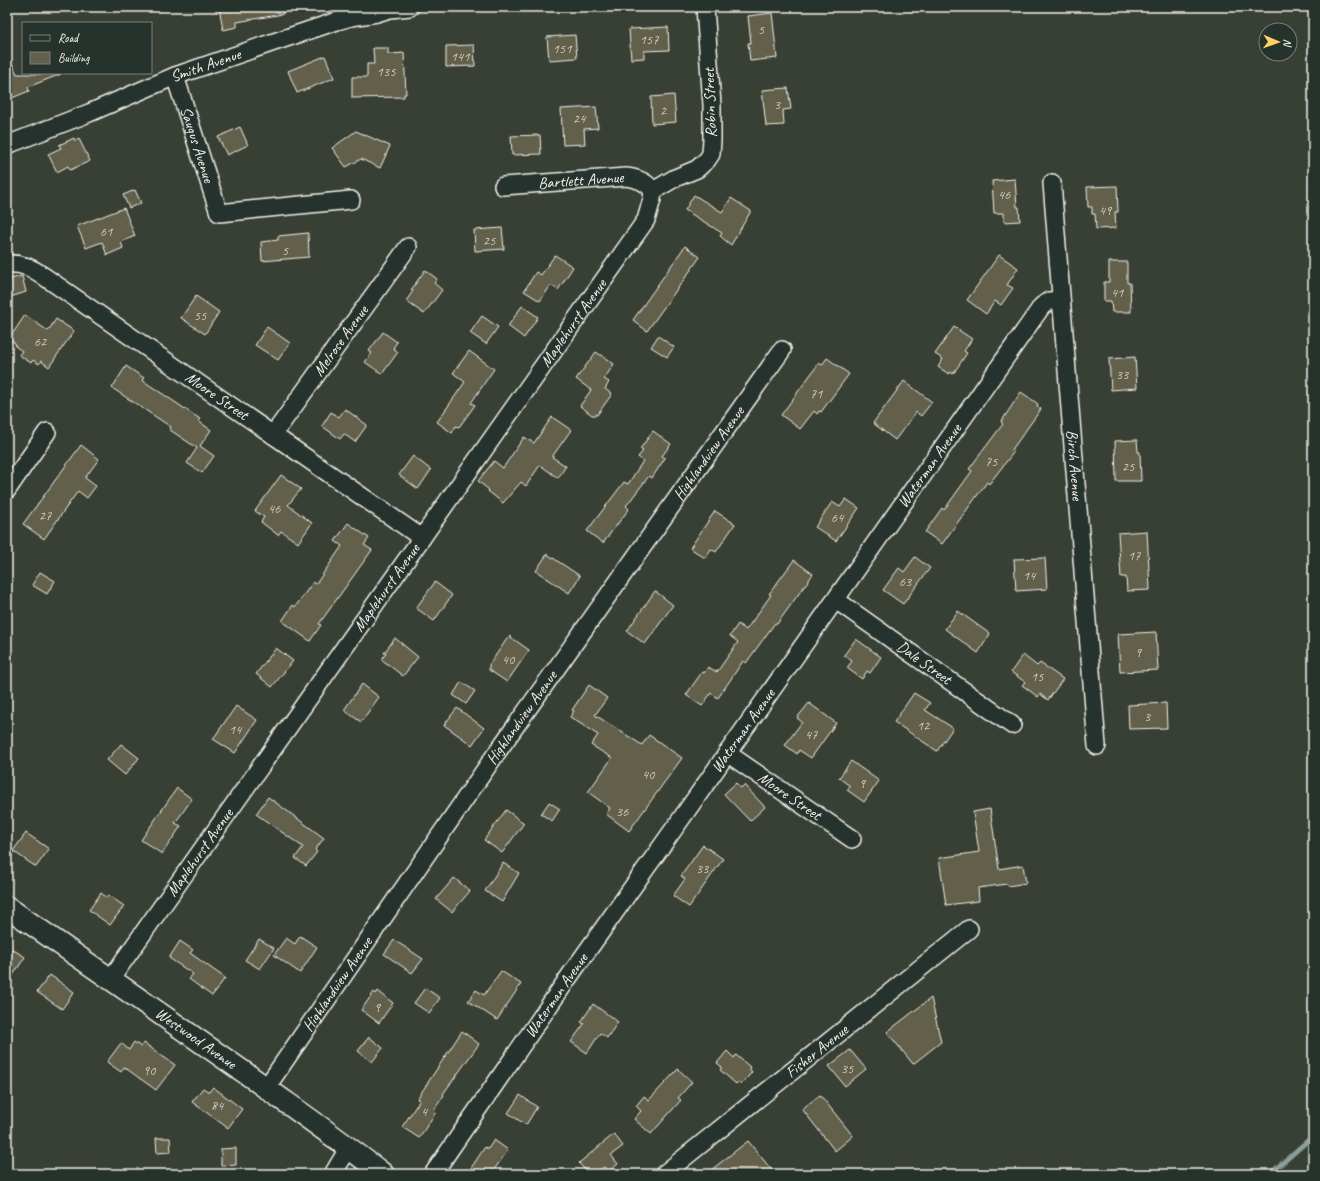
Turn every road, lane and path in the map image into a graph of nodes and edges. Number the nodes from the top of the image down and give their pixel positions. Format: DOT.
graph roads {
  1 [pos="410,7"];
  2 [pos="704,7"];
  3 [pos="175,76"];
  4 [pos="7,145"];
  5 [pos="1052,183"];
  6 [pos="503,186"];
  7 [pos="653,191"];
  8 [pos="351,200"];
  9 [pos="408,247"];
  10 [pos="7,264"];
  11 [pos="1061,300"];
  12 [pos="782,350"];
  13 [pos="47,432"];
  14 [pos="273,435"];
  15 [pos="7,490"];
  16 [pos="422,538"];
  17 [pos="836,600"];
  18 [pos="1012,726"];
  19 [pos="1097,746"];
  20 [pos="727,753"];
  21 [pos="852,839"];
  22 [pos="7,907"];
  23 [pos="969,928"];
  24 [pos="110,980"];
  25 [pos="266,1088"];
  26 [pos="349,1147"];
  27 [pos="333,1174"];
  28 [pos="382,1174"];
  29 [pos="434,1174"];
  30 [pos="664,1174"];
  1 -- 3 [label="street, Smith Avenue"];
  2 -- 7 [label="street, Robin Street"];
  3 -- 4 [label="street, Smith Avenue"];
  3 -- 8 [label="street, Saugus Avenue"];
  5 -- 11 [label="street, Birch Avenue"];
  6 -- 7 [label="street, Bartlett Avenue"];
  7 -- 16 [label="street, Maplehurst Avenue"];
  9 -- 14 [label="street, Melrose Avenue"];
  10 -- 14 [label="street, Moore Street"];
  11 -- 17 [label="street, Waterman Avenue"];
  11 -- 19 [label="street, Birch Avenue"];
  12 -- 25 [label="street, Highlandview Avenue"];
  13 -- 15 [label="street"];
  14 -- 16 [label="street, Moore Street"];
  16 -- 24 [label="street, Maplehurst Avenue"];
  17 -- 18 [label="street, Dale Street"];
  17 -- 20 [label="street, Waterman Avenue"];
  20 -- 21 [label="street, Moore Street"];
  20 -- 29 [label="street, Waterman Avenue"];
  22 -- 24 [label="street, Westwood Avenue"];
  23 -- 30 [label="street, Fisher Avenue"];
  24 -- 25 [label="street, Westwood Avenue"];
  25 -- 26 [label="street, Westwood Avenue"];
  26 -- 27 [label="street"];
  26 -- 28 [label="street, Westwood Avenue"];
}
